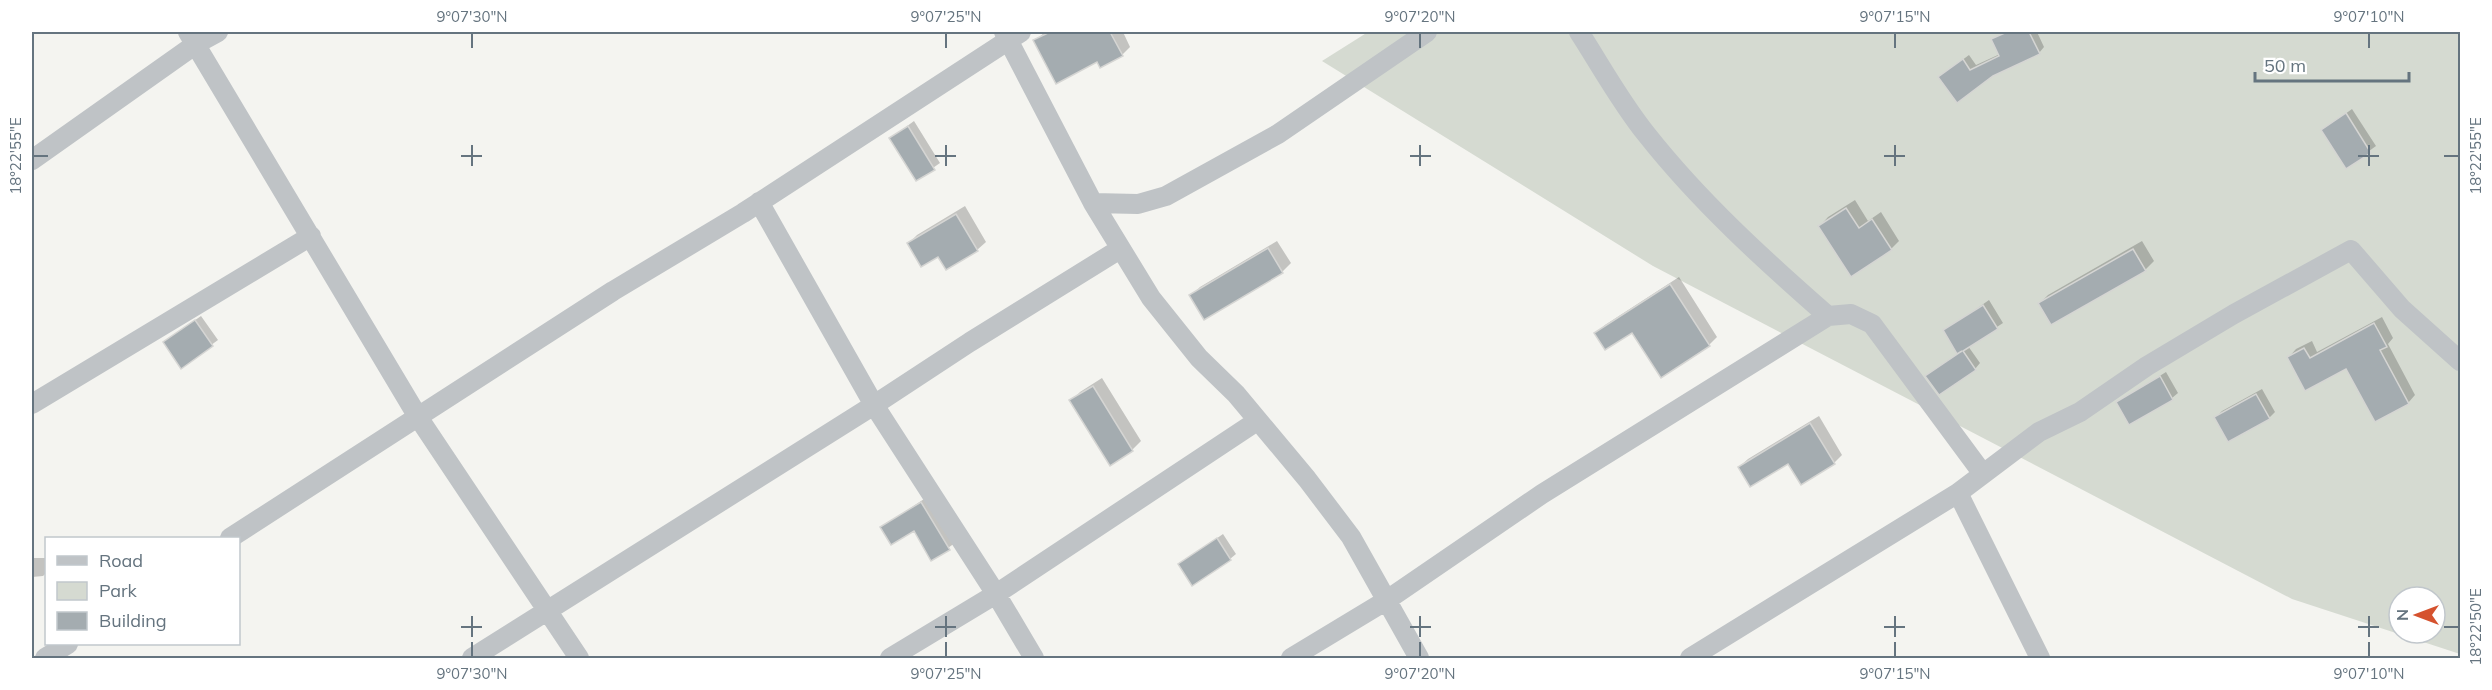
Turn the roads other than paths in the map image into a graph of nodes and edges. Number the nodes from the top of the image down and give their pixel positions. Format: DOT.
graph roads {
  1 [pos="218,32"];
  2 [pos="1427,32"];
  3 [pos="1579,32"];
  4 [pos="1011,34"];
  5 [pos="192,38"];
  6 [pos="32,160"];
  7 [pos="759,202"];
  8 [pos="1094,203"];
  9 [pos="311,236"];
  10 [pos="1120,249"];
  11 [pos="1828,316"];
  12 [pos="2460,361"];
  13 [pos="32,404"];
  14 [pos="874,405"];
  15 [pos="418,417"];
  16 [pos="1257,421"];
  17 [pos="1983,474"];
  18 [pos="1958,493"];
  19 [pos="232,537"];
  20 [pos="996,594"];
  21 [pos="1387,600"];
  22 [pos="548,609"];
  23 [pos="66,645"];
  24 [pos="45,658"];
  25 [pos="472,658"];
  26 [pos="579,658"];
  27 [pos="890,658"];
  28 [pos="1034,658"];
  29 [pos="1291,658"];
  30 [pos="1419,658"];
  31 [pos="1690,658"];
  32 [pos="2040,658"];
  1 -- 5 [label="street"];
  2 -- 8 [label="street"];
  3 -- 11 [label="street"];
  4 -- 7 [label="street"];
  4 -- 8 [label="street"];
  5 -- 6 [label="street"];
  5 -- 9 [label="street"];
  7 -- 14 [label="street"];
  7 -- 15 [label="street"];
  8 -- 10 [label="street"];
  9 -- 13 [label="street"];
  9 -- 15 [label="street"];
  10 -- 14 [label="street"];
  10 -- 16 [label="street"];
  11 -- 17 [label="street"];
  11 -- 21 [label="street"];
  12 -- 17 [label="street"];
  14 -- 20 [label="street"];
  14 -- 22 [label="street"];
  15 -- 19 [label="street"];
  15 -- 22 [label="street"];
  16 -- 20 [label="street"];
  16 -- 21 [label="street"];
  17 -- 18 [label="street"];
  18 -- 31 [label="street"];
  18 -- 32 [label="street"];
  20 -- 27 [label="street"];
  20 -- 28 [label="street"];
  21 -- 29 [label="street"];
  21 -- 30 [label="street"];
  22 -- 25 [label="street"];
  22 -- 26 [label="street"];
  23 -- 24 [label="street"];
}
